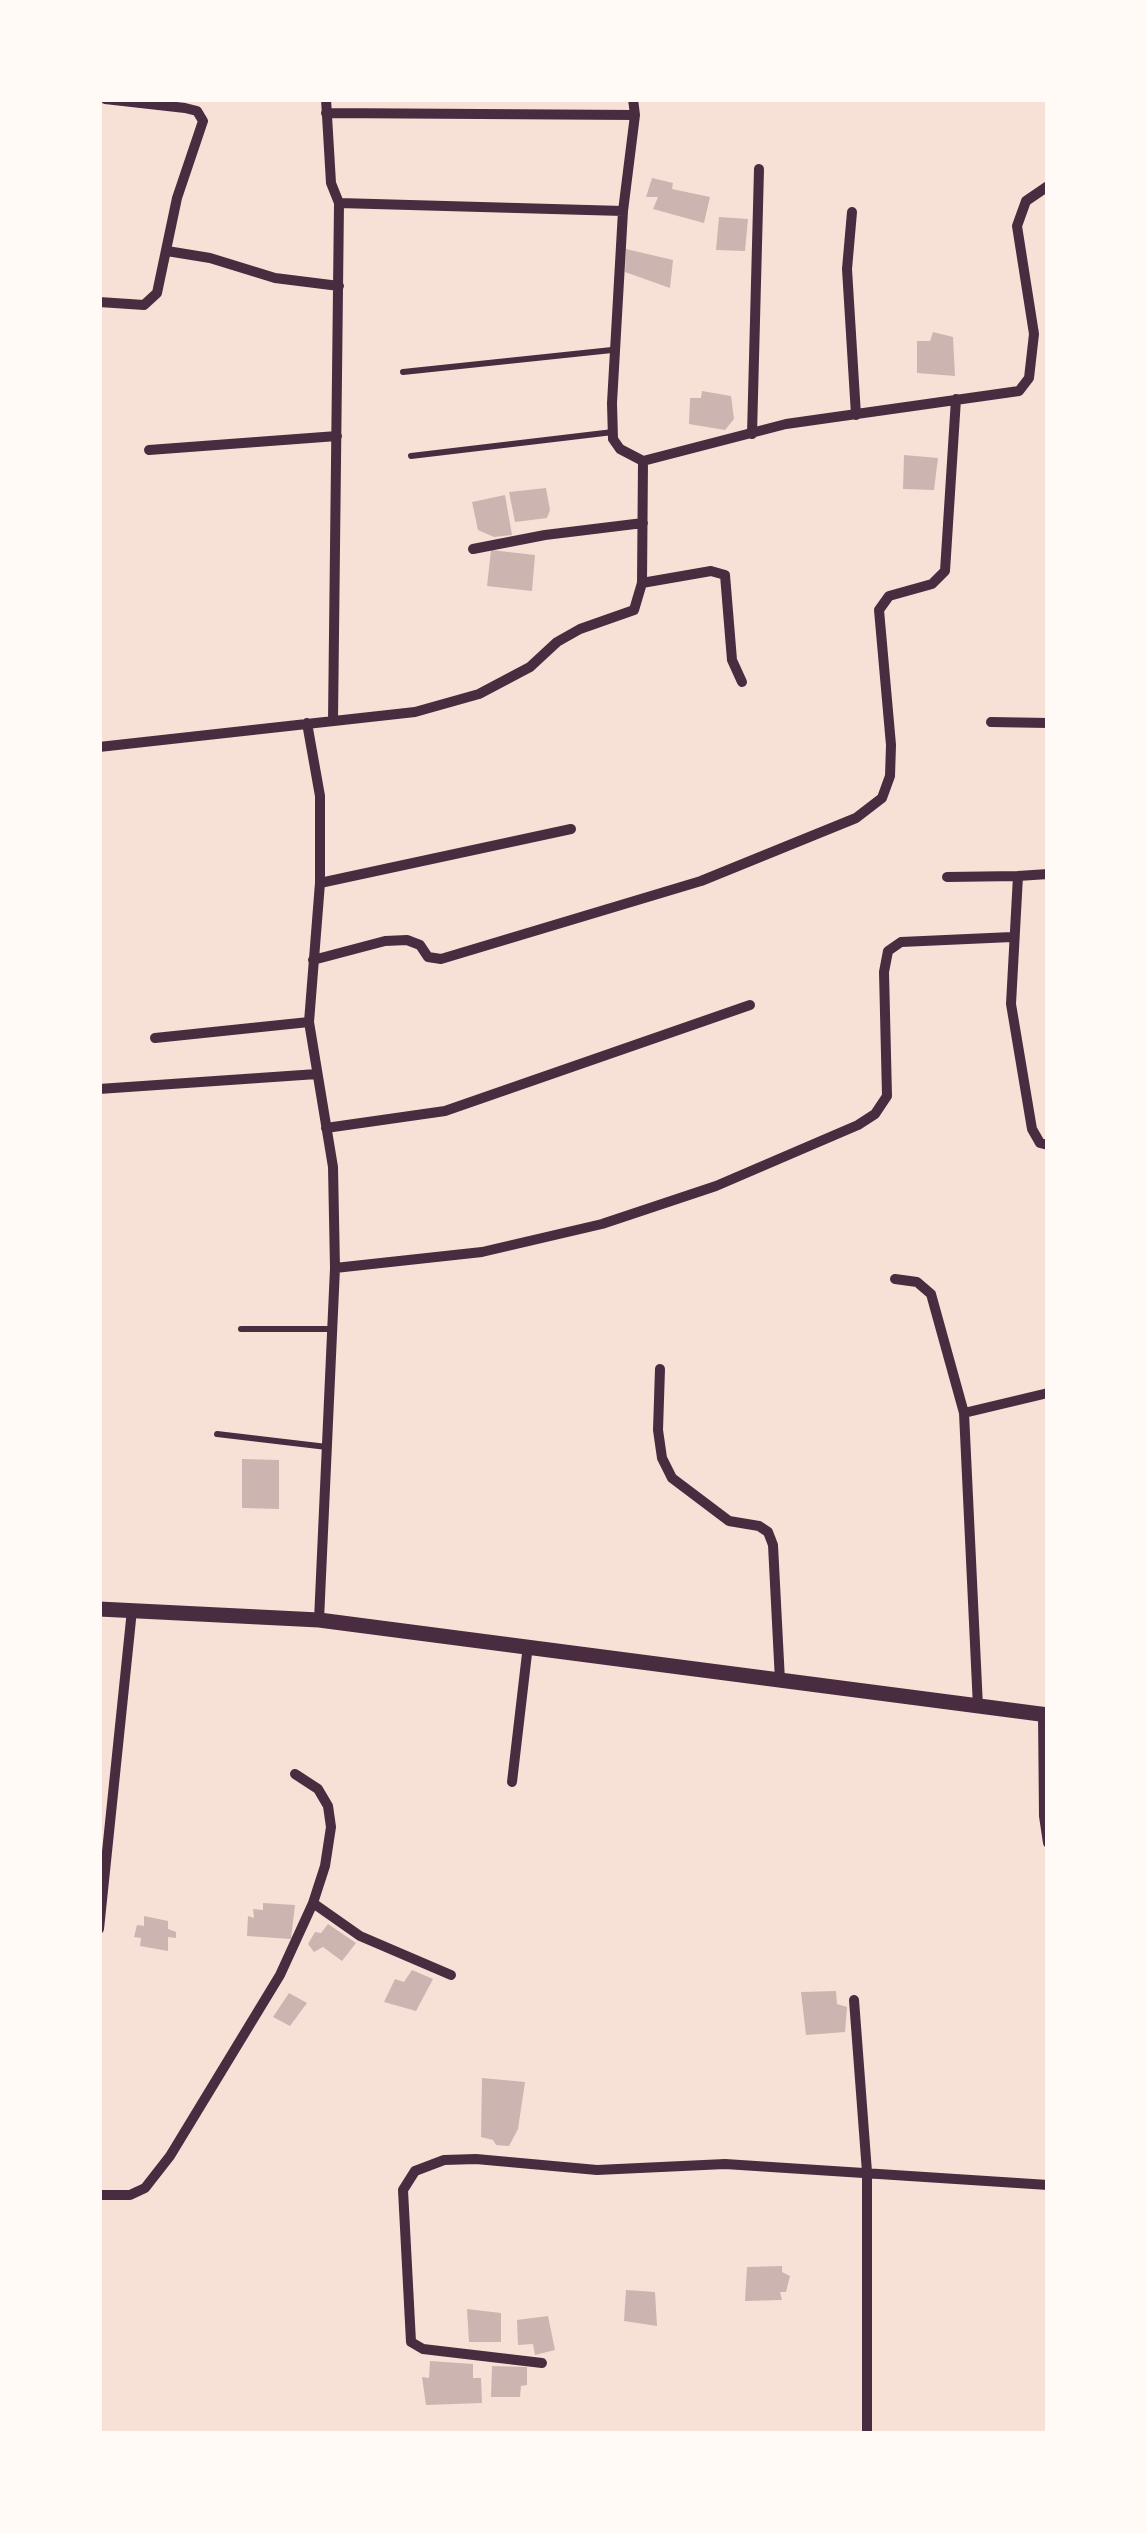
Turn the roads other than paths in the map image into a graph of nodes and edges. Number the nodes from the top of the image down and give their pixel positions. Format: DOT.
graph roads {
  1 [pos="105,99"];
  2 [pos="633,99"];
  3 [pos="326,106"];
  4 [pos="635,115"];
  5 [pos="759,169"];
  6 [pos="1048,186"];
  7 [pos="339,203"];
  8 [pos="623,211"];
  9 [pos="852,212"];
  10 [pos="167,251"];
  11 [pos="339,286"];
  12 [pos="99,302"];
  13 [pos="612,350"];
  14 [pos="403,372"];
  15 [pos="956,399"];
  16 [pos="856,416"];
  17 [pos="613,432"];
  18 [pos="752,434"];
  19 [pos="337,436"];
  20 [pos="149,450"];
  21 [pos="411,456"];
  22 [pos="644,460"];
  23 [pos="643,523"];
  24 [pos="473,549"];
  25 [pos="642,583"];
  26 [pos="742,682"];
  27 [pos="334,720"];
  28 [pos="991,722"];
  29 [pos="307,723"];
  30 [pos="1048,724"];
  31 [pos="99,747"];
  32 [pos="571,829"];
  33 [pos="1048,874"];
  34 [pos="1018,876"];
  35 [pos="946,877"];
  36 [pos="320,884"];
  37 [pos="1012,937"];
  38 [pos="313,960"];
  39 [pos="749,1005"];
  40 [pos="309,1022"];
  41 [pos="155,1038"];
  42 [pos="317,1074"];
  43 [pos="99,1089"];
  44 [pos="326,1128"];
  45 [pos="1048,1145"];
  46 [pos="335,1268"];
  47 [pos="895,1279"];
  48 [pos="241,1329"];
  49 [pos="333,1329"];
  50 [pos="660,1369"];
  51 [pos="1048,1393"];
  52 [pos="964,1413"];
  53 [pos="217,1434"];
  54 [pos="329,1448"];
  55 [pos="99,1609"];
  56 [pos="132,1610"];
  57 [pos="319,1620"];
  58 [pos="528,1645"];
  59 [pos="779,1681"];
  60 [pos="978,1706"];
  61 [pos="1046,1714"];
  62 [pos="295,1774"];
  63 [pos="512,1782"];
  64 [pos="1048,1844"];
  65 [pos="313,1903"];
  66 [pos="99,1929"];
  67 [pos="451,1975"];
  68 [pos="854,2000"];
  69 [pos="867,2172"];
  70 [pos="1048,2185"];
  71 [pos="99,2194"];
  72 [pos="542,2363"];
  73 [pos="867,2434"];
  1 -- 10 [label="street"];
  2 -- 4 [label="street"];
  3 -- 4 [label="street"];
  3 -- 7 [label="street"];
  4 -- 8 [label="street"];
  5 -- 18 [label="street"];
  6 -- 15 [label="street"];
  7 -- 8 [label="street"];
  7 -- 11 [label="street"];
  8 -- 13 [label="street"];
  9 -- 16 [label="street"];
  10 -- 11 [label="street"];
  10 -- 12 [label="street"];
  11 -- 19 [label="street"];
  13 -- 14 [label="lane"];
  13 -- 17 [label="street"];
  15 -- 16 [label="street"];
  15 -- 38 [label="street"];
  16 -- 18 [label="street"];
  17 -- 21 [label="lane"];
  17 -- 22 [label="street"];
  18 -- 22 [label="street"];
  19 -- 20 [label="street"];
  19 -- 27 [label="street"];
  22 -- 23 [label="street"];
  23 -- 24 [label="street"];
  23 -- 25 [label="street"];
  25 -- 26 [label="street"];
  25 -- 27 [label="street"];
  27 -- 29 [label="street"];
  28 -- 30 [label="street"];
  29 -- 31 [label="street"];
  29 -- 36 [label="street"];
  32 -- 36 [label="street"];
  33 -- 34 [label="street"];
  34 -- 35 [label="street"];
  34 -- 37 [label="street"];
  36 -- 38 [label="street"];
  37 -- 45 [label="street"];
  37 -- 46 [label="street"];
  38 -- 40 [label="street"];
  39 -- 44 [label="street"];
  40 -- 41 [label="street"];
  40 -- 42 [label="street"];
  42 -- 43 [label="street"];
  42 -- 44 [label="street"];
  44 -- 46 [label="street"];
  46 -- 49 [label="street"];
  47 -- 52 [label="street"];
  48 -- 49 [label="lane"];
  49 -- 54 [label="street"];
  50 -- 59 [label="street"];
  51 -- 52 [label="street"];
  52 -- 60 [label="street"];
  53 -- 54 [label="lane"];
  54 -- 57 [label="street"];
  55 -- 56 [label="main road"];
  56 -- 57 [label="main road"];
  56 -- 66 [label="street"];
  57 -- 58 [label="main road"];
  58 -- 59 [label="main road"];
  58 -- 63 [label="street"];
  59 -- 60 [label="main road"];
  60 -- 61 [label="main road"];
  61 -- 64 [label="street"];
  62 -- 65 [label="street"];
  65 -- 67 [label="street"];
  65 -- 71 [label="street"];
  68 -- 69 [label="street"];
  69 -- 70 [label="street"];
  69 -- 72 [label="street"];
  69 -- 73 [label="street"];
}
